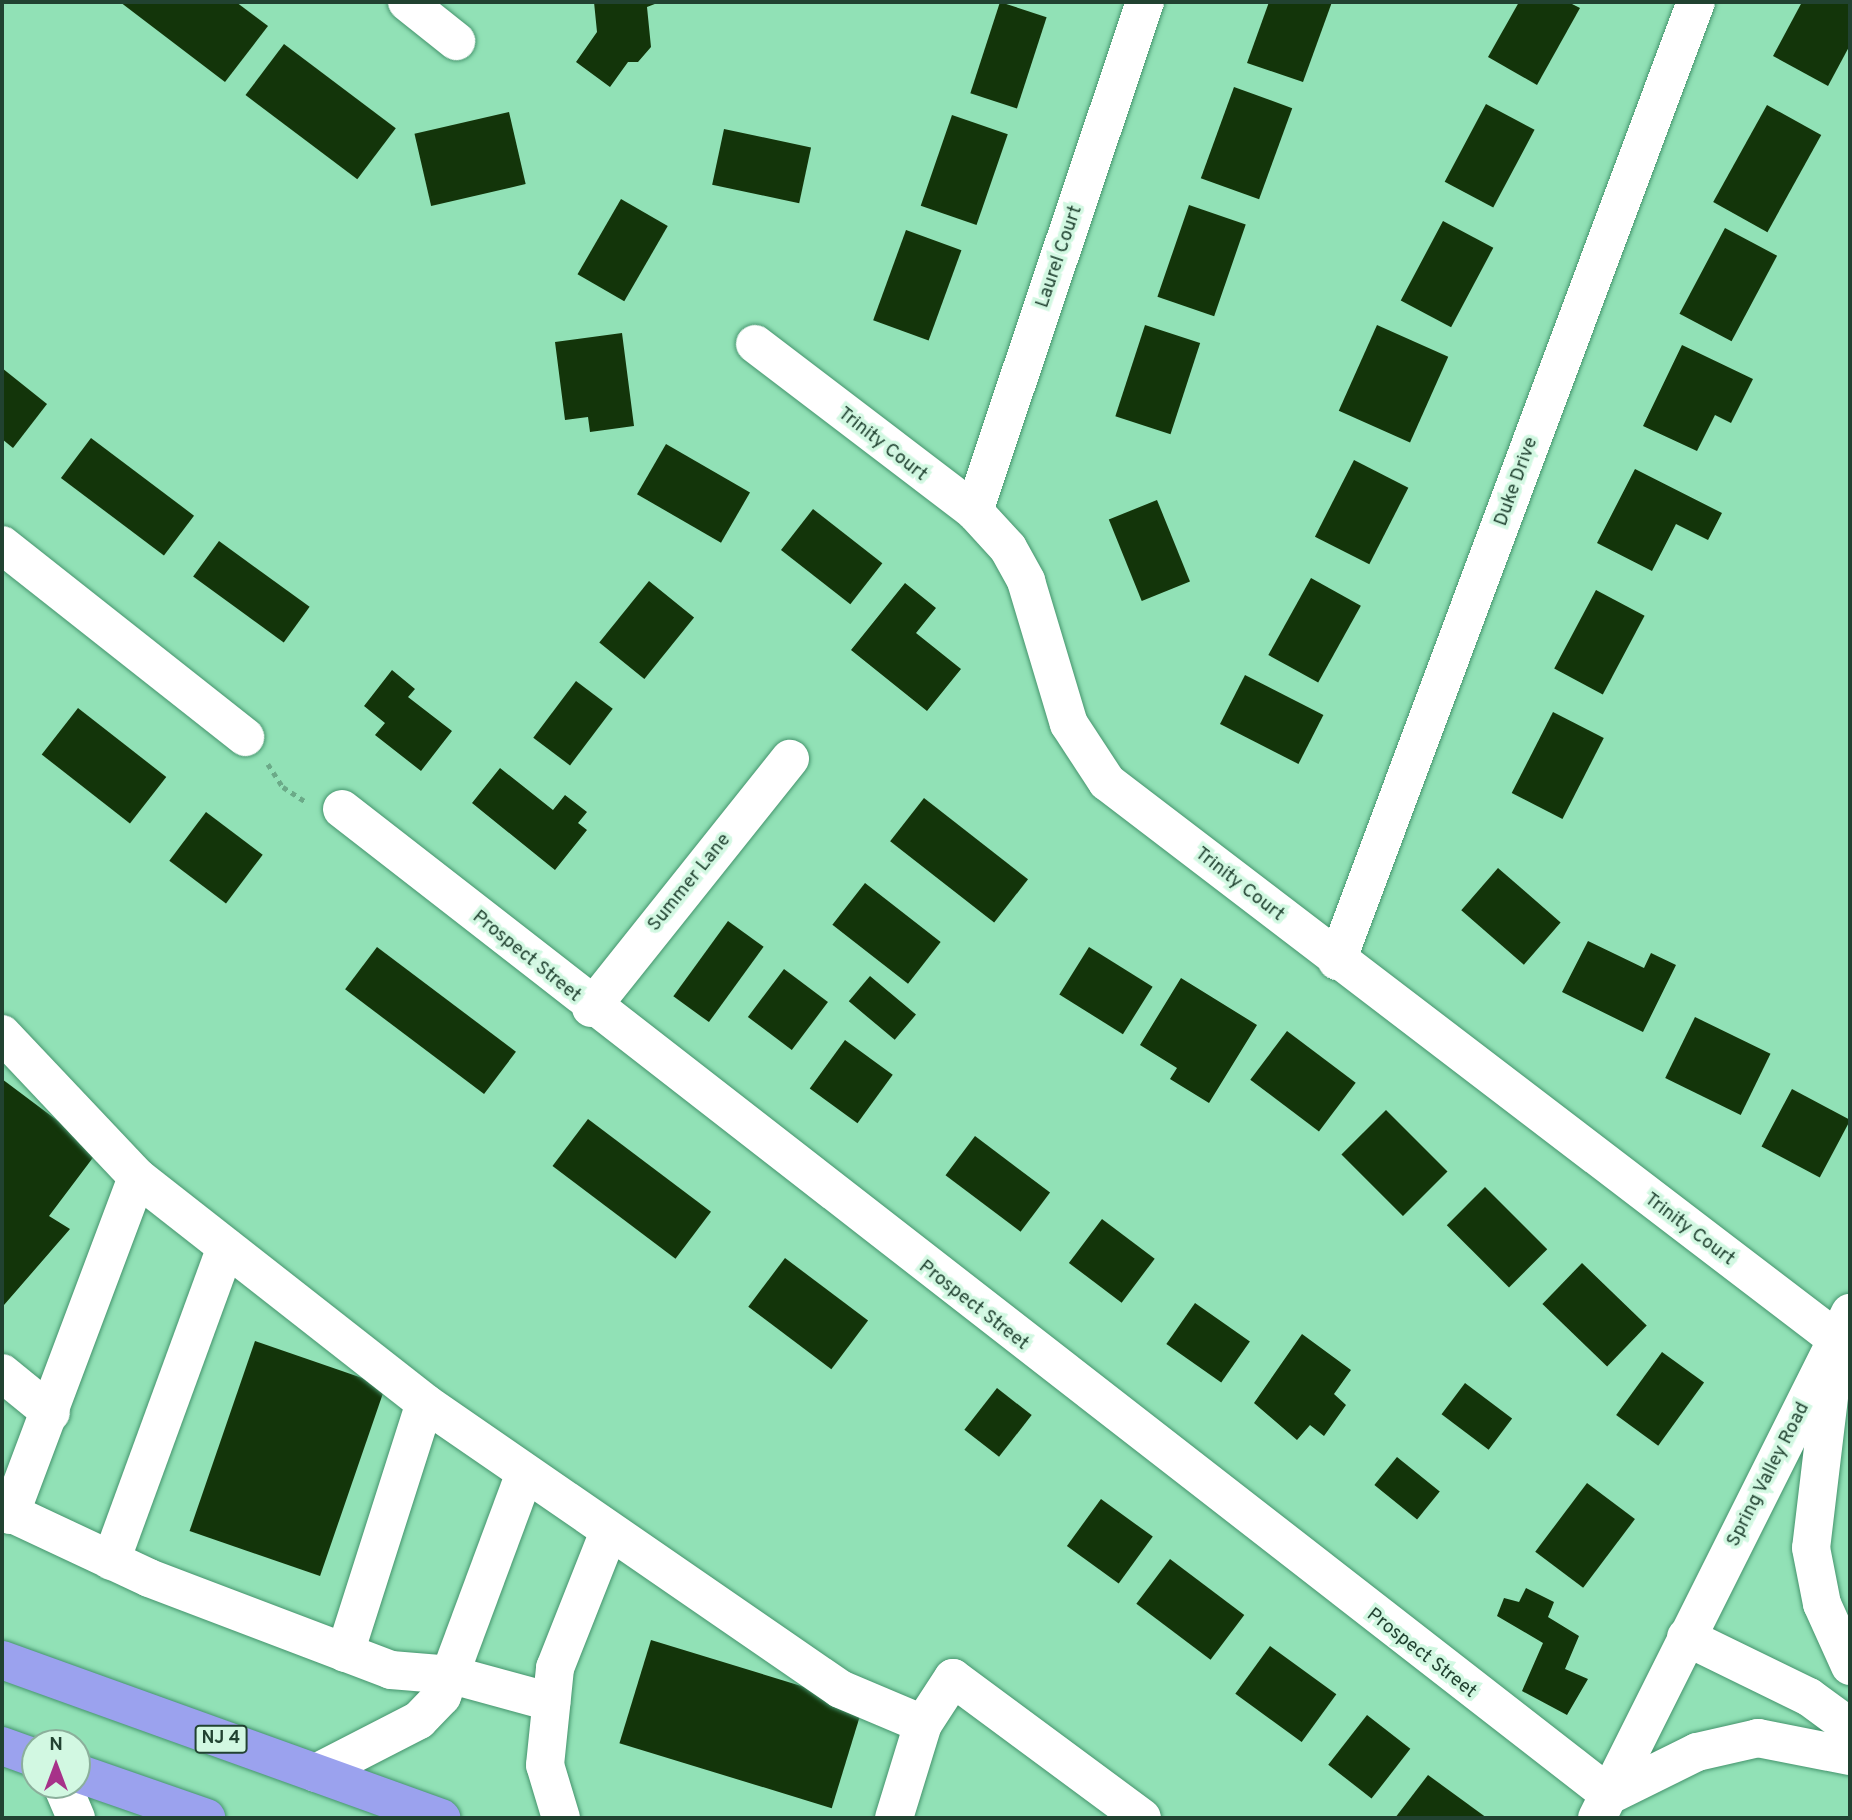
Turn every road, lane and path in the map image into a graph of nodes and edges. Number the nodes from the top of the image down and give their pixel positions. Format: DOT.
graph roads {
  1 [pos="407,2"];
  2 [pos="1146,2"];
  3 [pos="1696,2"];
  4 [pos="456,41"];
  5 [pos="755,344"];
  6 [pos="974,511"];
  7 [pos="2,545"];
  8 [pos="245,737"];
  9 [pos="790,759"];
  10 [pos="342,809"];
  11 [pos="1337,961"];
  12 [pos="591,1008"];
  13 [pos="2,1034"];
  14 [pos="137,1177"];
  15 [pos="226,1247"];
  16 [pos="1843,1326"];
  17 [pos="2,1373"];
  18 [pos="425,1403"];
  19 [pos="51,1413"];
  20 [pos="524,1475"];
  21 [pos="6,1512"];
  22 [pos="608,1534"];
  23 [pos="111,1561"];
  24 [pos="1686,1637"];
  25 [pos="345,1653"];
  26 [pos="2,1660"];
  27 [pos="1850,1666"];
  28 [pos="452,1675"];
  29 [pos="551,1702"];
  30 [pos="923,1724"];
  31 [pos="1850,1727"];
  32 [pos="2,1746"];
  33 [pos="21,1753"];
  34 [pos="1850,1756"];
  35 [pos="316,1773"];
  36 [pos="91,1778"];
  37 [pos="68,1799"];
  38 [pos="1603,1807"];
  39 [pos="76,1818"];
  40 [pos="206,1818"];
  41 [pos="441,1818"];
  42 [pos="561,1818"];
  43 [pos="894,1818"];
  44 [pos="1142,1818"];
  1 -- 4 [label="street"];
  2 -- 6 [label="street, Laurel Court"];
  3 -- 11 [label="street, Duke Drive"];
  5 -- 6 [label="street, Trinity Court"];
  6 -- 11 [label="street, Trinity Court"];
  7 -- 8 [label="street"];
  8 -- 10 [label="path"];
  9 -- 12 [label="street, Summer Lane"];
  10 -- 12 [label="street, Prospect Street"];
  11 -- 16 [label="street, Trinity Court"];
  12 -- 38 [label="street, Prospect Street"];
  13 -- 14 [label="street"];
  14 -- 15 [label="street"];
  14 -- 19 [label="street"];
  15 -- 18 [label="street"];
  15 -- 23 [label="street"];
  16 -- 24 [label="street, Spring Valley Road"];
  16 -- 27 [label="street"];
  17 -- 19 [label="street"];
  18 -- 20 [label="street"];
  18 -- 25 [label="street"];
  19 -- 21 [label="street"];
  20 -- 22 [label="street"];
  20 -- 28 [label="street"];
  21 -- 23 [label="street"];
  22 -- 29 [label="street"];
  22 -- 30 [label="street"];
  23 -- 25 [label="street"];
  24 -- 31 [label="street"];
  24 -- 38 [label="street, Spring Valley Road"];
  25 -- 28 [label="street"];
  26 -- 35 [label="highway, NJ 4"];
  28 -- 29 [label="street"];
  28 -- 35 [label="street"];
  29 -- 42 [label="street"];
  30 -- 43 [label="street"];
  30 -- 44 [label="street"];
  32 -- 33 [label="highway"];
  34 -- 38 [label="street"];
  35 -- 41 [label="highway, NJ 4"];
  36 -- 40 [label="highway"];
  37 -- 39 [label="street"];
}
